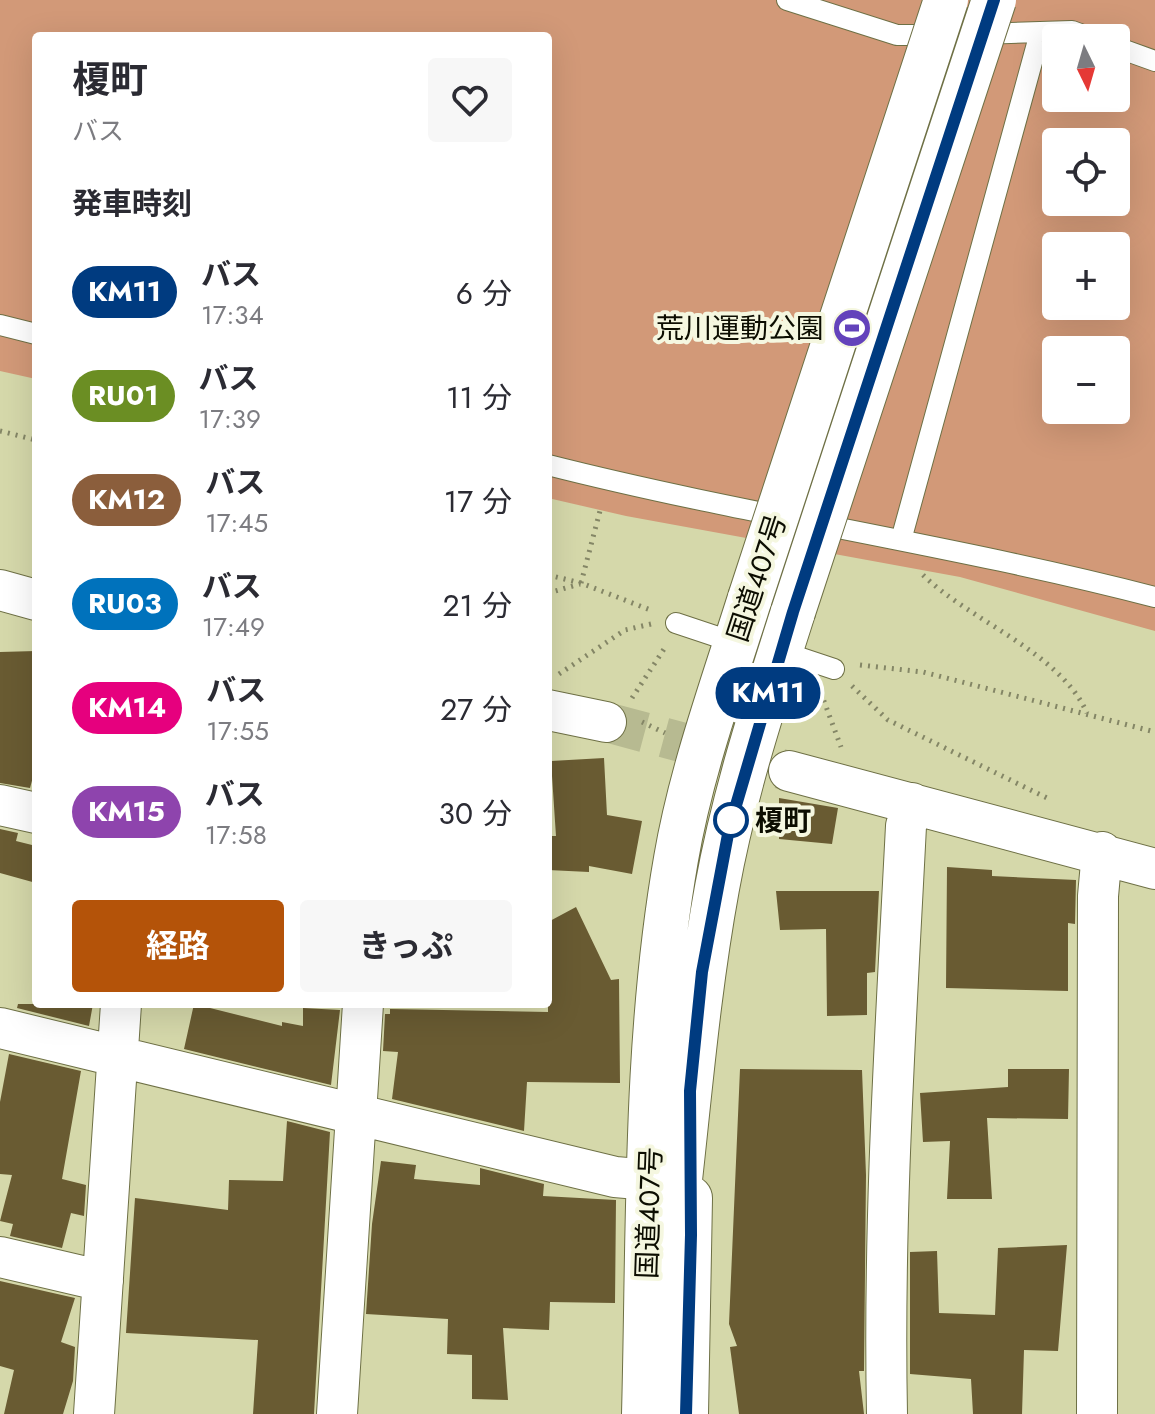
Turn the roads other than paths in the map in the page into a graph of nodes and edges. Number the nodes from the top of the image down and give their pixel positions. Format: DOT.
graph roads {
  1 [pos="787,0"];
  2 [pos="946,0"];
  3 [pos="994,0"];
  4 [pos="1040,33"];
  5 [pos="1130,52"];
  6 [pos="1155,61"];
  7 [pos="0,325"];
  8 [pos="32,333"];
  9 [pos="552,466"];
  10 [pos="901,540"];
  11 [pos="0,590"];
  12 [pos="1155,597"];
  13 [pos="32,599"];
  14 [pos="676,623"];
  15 [pos="786,632"];
  16 [pos="736,643"];
  17 [pos="834,669"];
  18 [pos="552,710"];
  19 [pos="624,716"];
  20 [pos="789,771"];
  21 [pos="912,803"];
  22 [pos="0,805"];
  23 [pos="32,812"];
  24 [pos="1102,852"];
  25 [pos="1155,869"];
  26 [pos="121,1008"];
  27 [pos="363,1008"];
  28 [pos="0,1028"];
  29 [pos="118,1056"];
  30 [pos="688,1116"];
  31 [pos="356,1117"];
  32 [pos="650,1180"];
  33 [pos="0,1257"];
  34 [pos="103,1281"];
  35 [pos="94,1414"];
  36 [pos="337,1414"];
  37 [pos="644,1414"];
  38 [pos="670,1414"];
  39 [pos="686,1414"];
  40 [pos="887,1414"];
  41 [pos="1097,1414"];
  1 -- 4 [label="lane"];
  2 -- 16 [label="highway, 国道407号, bridge"];
  3 -- 15 [label="highway, 国道407号, bridge"];
  4 -- 10 [label="lane"];
  5 -- 6 [label="lane"];
  7 -- 8 [label="lane"];
  9 -- 10 [label="lane"];
  10 -- 12 [label="lane"];
  11 -- 13 [label="street"];
  14 -- 16 [label="lane"];
  15 -- 17 [label="lane"];
  15 -- 30 [label="highway, 国道407号"];
  16 -- 32 [label="highway, 国道407号"];
  18 -- 19 [label="street"];
  20 -- 21 [label="street"];
  21 -- 24 [label="street"];
  21 -- 40 [label="street"];
  22 -- 23 [label="street"];
  24 -- 25 [label="street"];
  24 -- 41 [label="street"];
  26 -- 29 [label="street"];
  27 -- 31 [label="street"];
  28 -- 29 [label="street"];
  29 -- 31 [label="street"];
  29 -- 34 [label="street"];
  30 -- 38 [label="highway"];
  30 -- 39 [label="highway"];
  31 -- 32 [label="street"];
  31 -- 36 [label="street"];
  32 -- 37 [label="highway, 国道407号"];
  33 -- 34 [label="street"];
  34 -- 35 [label="street"];
}
